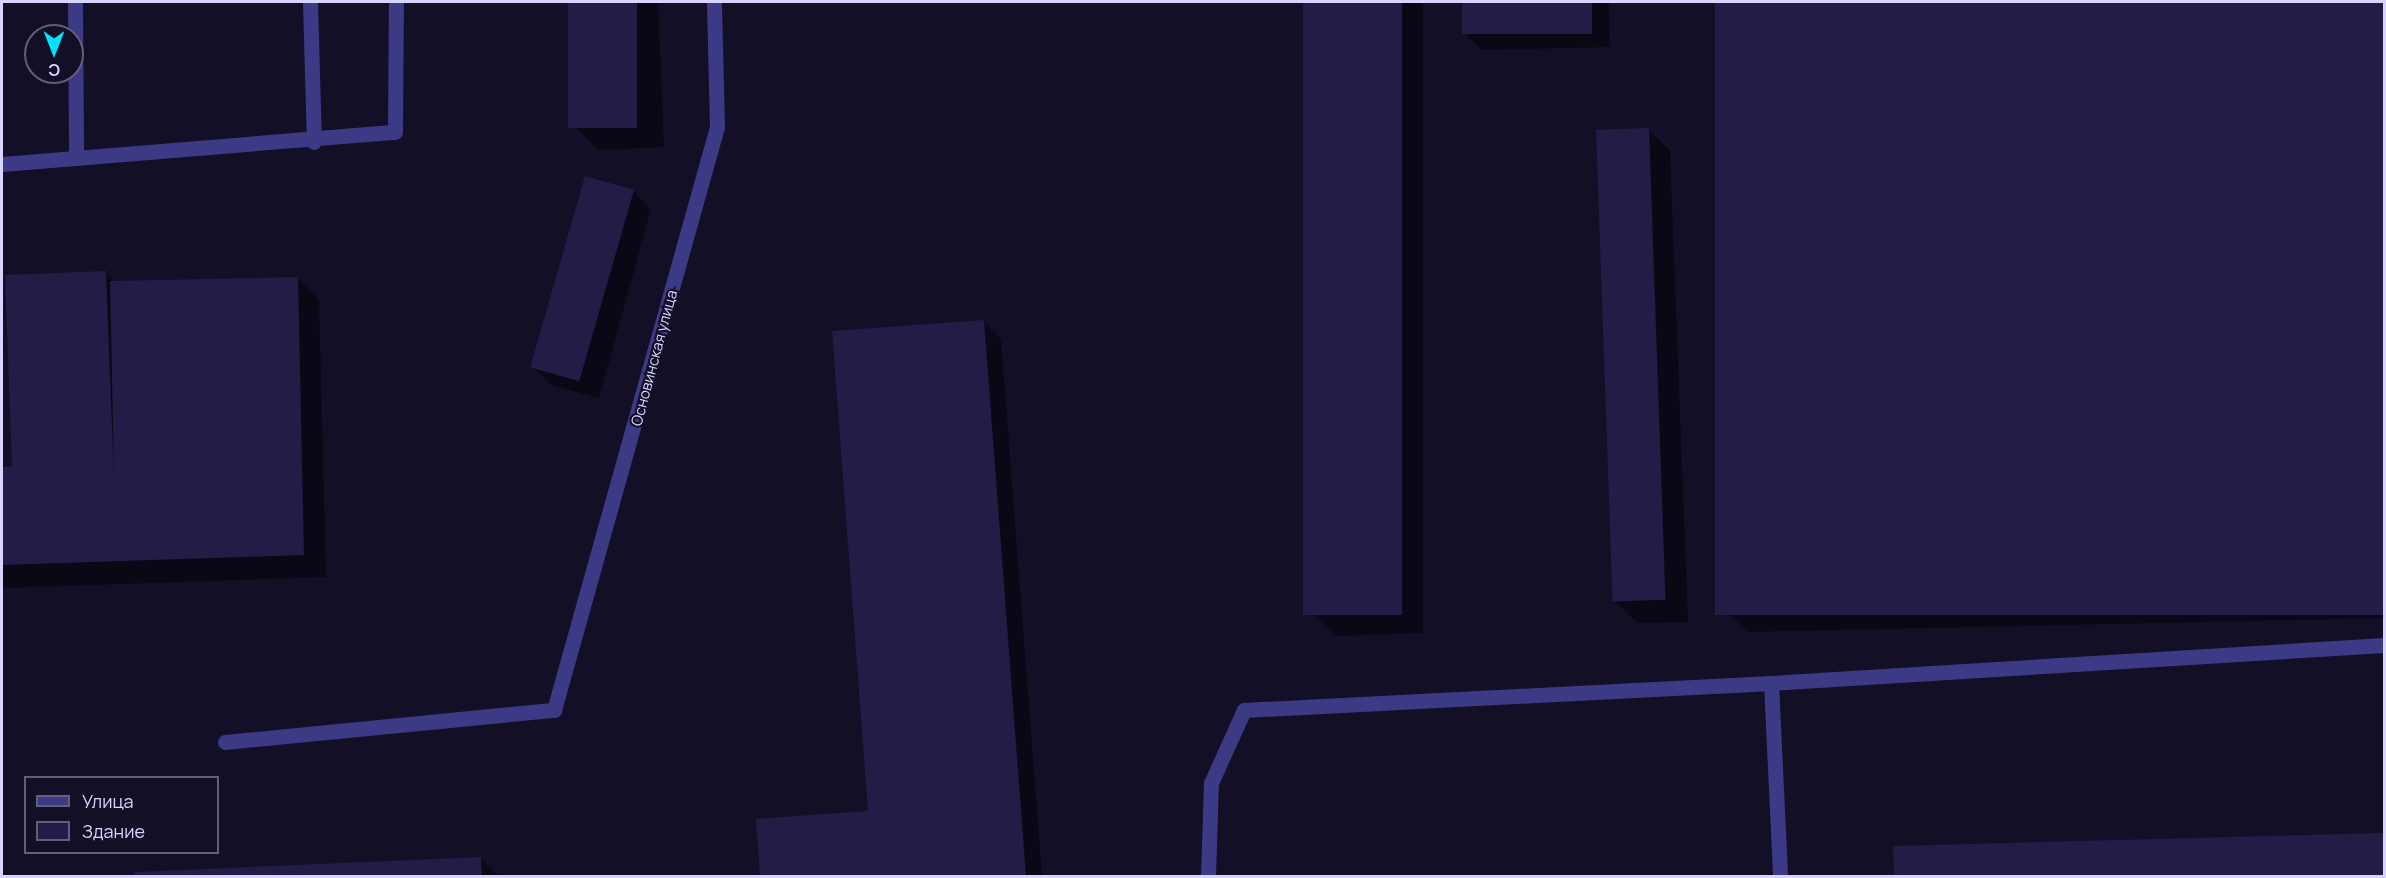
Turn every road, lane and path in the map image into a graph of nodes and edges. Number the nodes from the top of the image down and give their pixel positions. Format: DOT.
graph roads {
  1 [pos="75,2"];
  2 [pos="310,2"];
  3 [pos="396,2"];
  4 [pos="714,2"];
  5 [pos="314,142"];
  6 [pos="76,158"];
  7 [pos="2,164"];
  8 [pos="2385,645"];
  9 [pos="1771,683"];
  10 [pos="225,742"];
  11 [pos="1208,876"];
  12 [pos="1780,876"];
  1 -- 6 [label="street"];
  2 -- 5 [label="street"];
  3 -- 5 [label="street"];
  4 -- 10 [label="street, Основинская улица"];
  5 -- 6 [label="street"];
  6 -- 7 [label="street"];
  8 -- 9 [label="street"];
  9 -- 11 [label="street"];
  9 -- 12 [label="street"];
}
